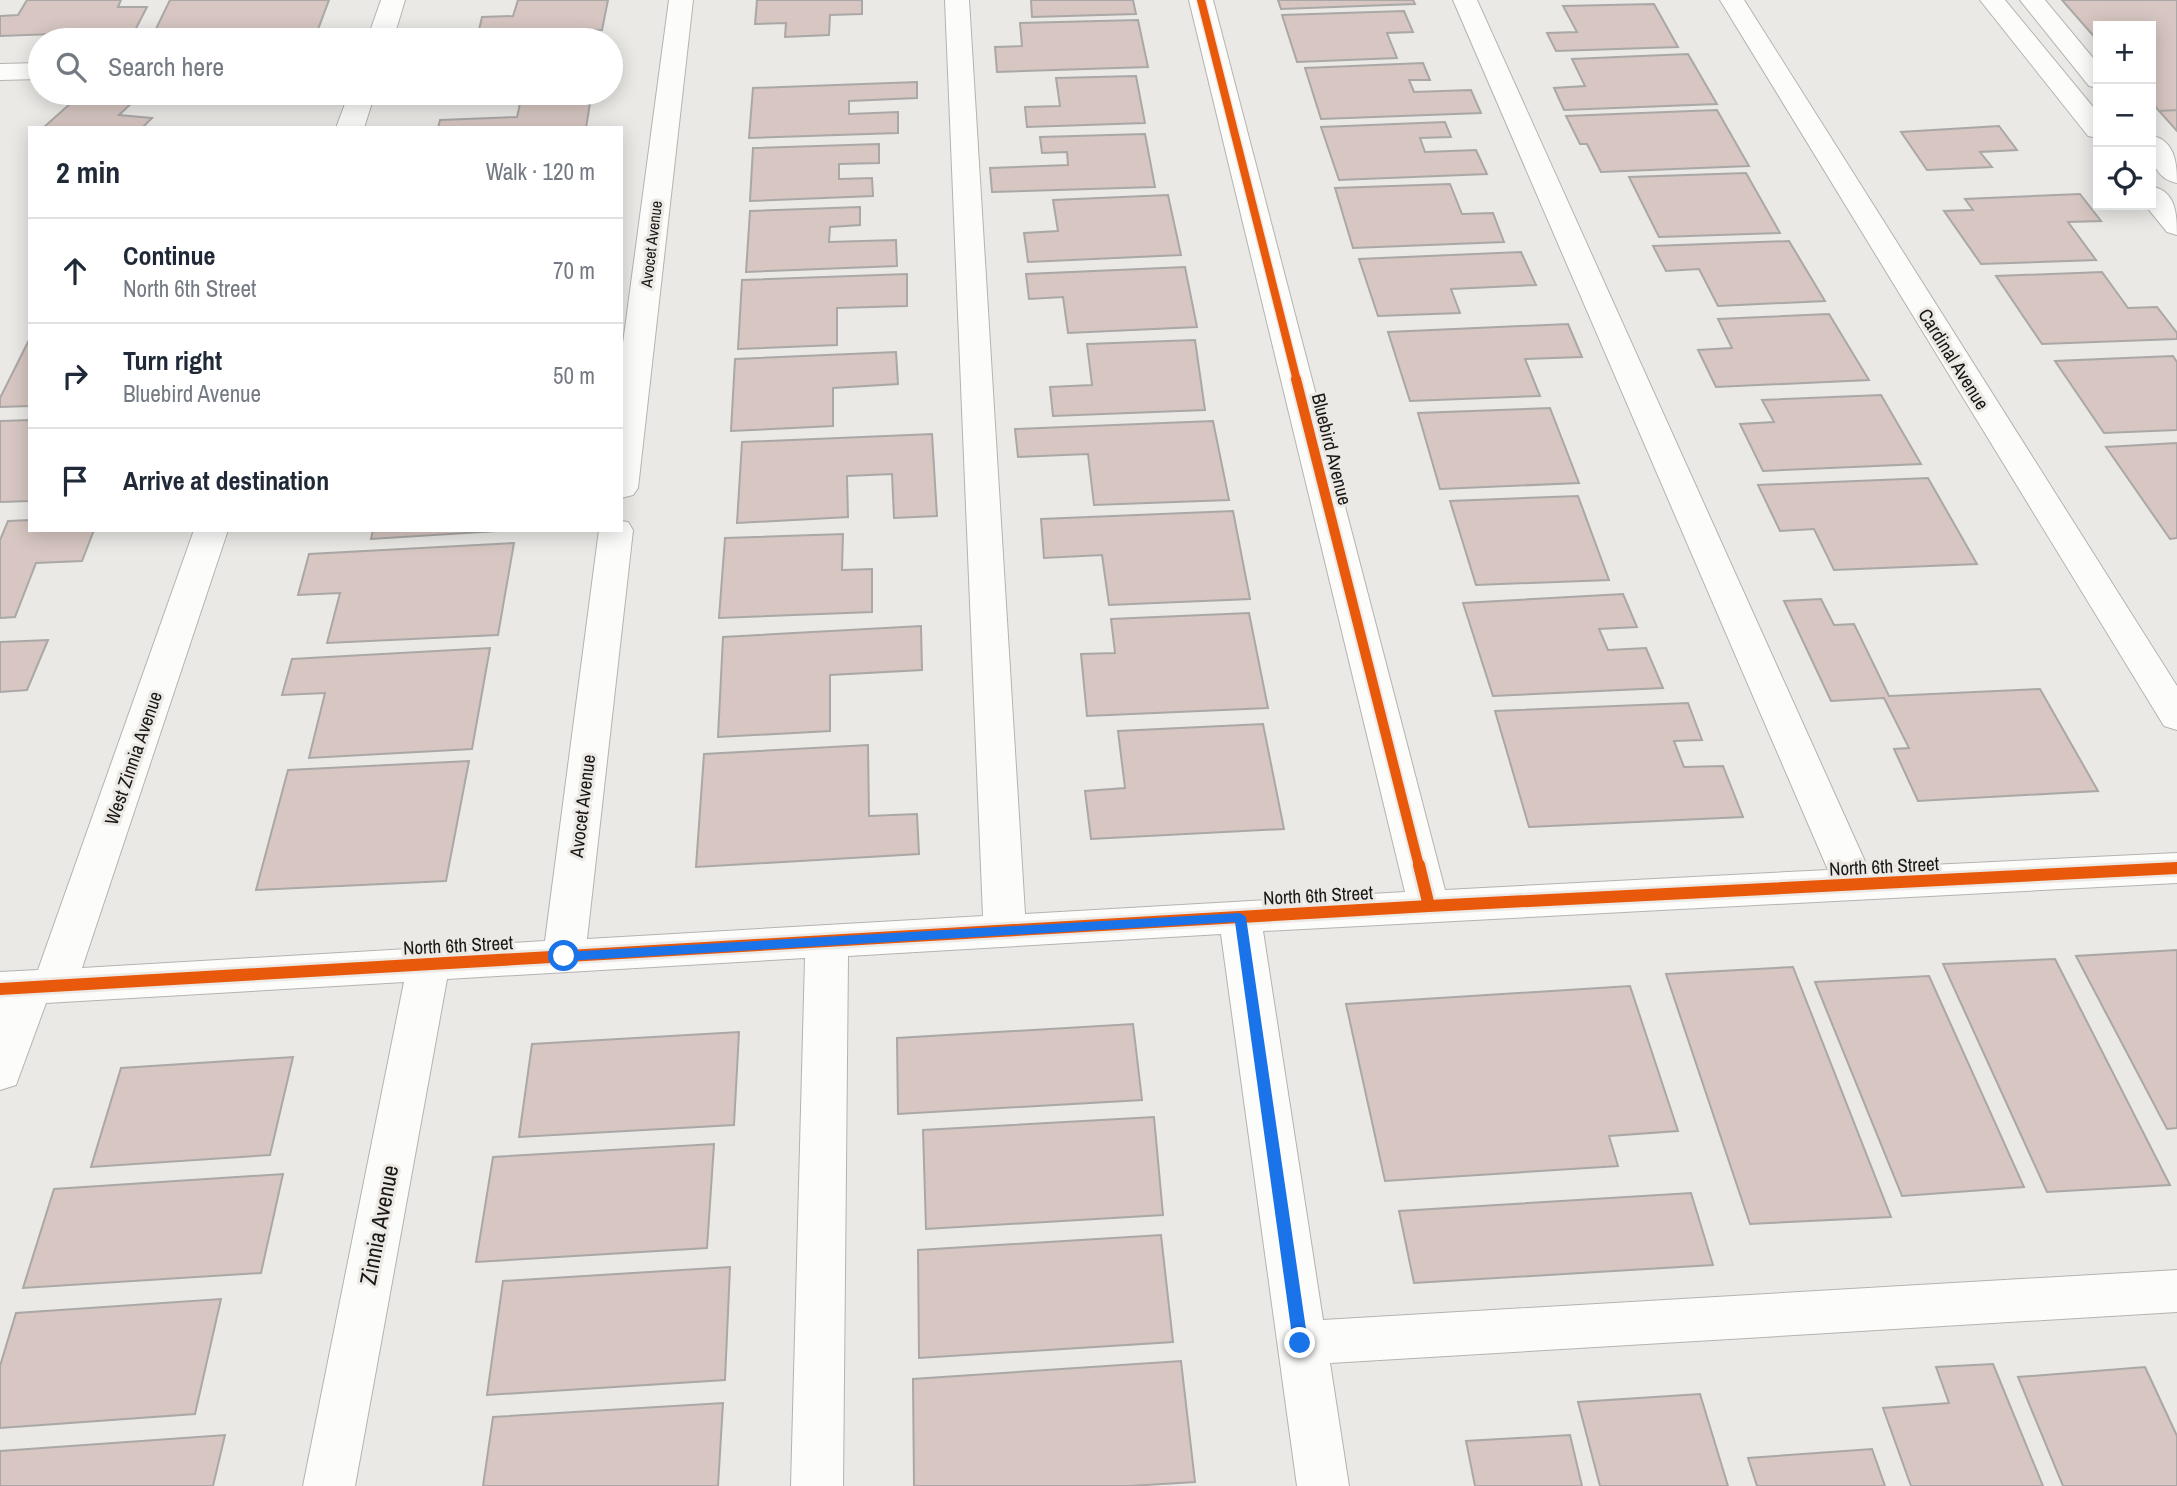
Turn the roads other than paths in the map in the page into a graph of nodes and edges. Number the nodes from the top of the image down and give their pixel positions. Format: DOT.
graph roads {
  1 [pos="393,0"];
  2 [pos="681,0"];
  3 [pos="957,0"];
  4 [pos="1200,0"];
  5 [pos="1465,0"];
  6 [pos="1732,0"];
  7 [pos="1992,0"];
  8 [pos="2032,0"];
  9 [pos="384,28"];
  10 [pos="28,71"];
  11 [pos="0,72"];
  12 [pos="2093,74"];
  13 [pos="358,105"];
  14 [pos="2093,124"];
  15 [pos="351,126"];
  16 [pos="2154,147"];
  17 [pos="2177,175"];
  18 [pos="2156,200"];
  19 [pos="2177,226"];
  20 [pos="623,472"];
  21 [pos="210,532"];
  22 [pos="616,532"];
  23 [pos="2177,718"];
  24 [pos="2177,868"];
  25 [pos="1855,886"];
  26 [pos="1429,906"];
  27 [pos="1240,917"];
  28 [pos="1005,931"];
  29 [pos="827,941"];
  30 [pos="564,956"];
  31 [pos="429,964"];
  32 [pos="28,987"];
  33 [pos="0,1072"];
  34 [pos="2177,1291"];
  35 [pos="1300,1343"];
  36 [pos="329,1486"];
  37 [pos="817,1486"];
  38 [pos="1323,1486"];
  1 -- 9 [label="street"];
  2 -- 20 [label="street, Avocet Avenue"];
  3 -- 28 [label="street"];
  4 -- 26 [label="street, Bluebird Avenue"];
  5 -- 25 [label="street"];
  6 -- 23 [label="street, Cardinal Avenue"];
  7 -- 14 [label="street"];
  8 -- 12 [label="street"];
  10 -- 11 [label="street"];
  13 -- 15 [label="street"];
  16 -- 17 [label="street"];
  18 -- 19 [label="street"];
  21 -- 32 [label="street, West Zinnia Avenue"];
  22 -- 30 [label="street, Avocet Avenue"];
  24 -- 25 [label="street, North 6th Street"];
  25 -- 26 [label="street, North 6th Street"];
  26 -- 27 [label="street, North 6th Street"];
  27 -- 28 [label="street, North 6th Street"];
  27 -- 35 [label="street"];
  28 -- 29 [label="street, North 6th Street"];
  29 -- 30 [label="street, North 6th Street"];
  29 -- 37 [label="street"];
  30 -- 31 [label="street, North 6th Street"];
  31 -- 32 [label="street, North 6th Street"];
  31 -- 36 [label="street, Zinnia Avenue"];
  32 -- 33 [label="street, West Zinnia Avenue"];
  34 -- 35 [label="street"];
  35 -- 38 [label="street"];
}
